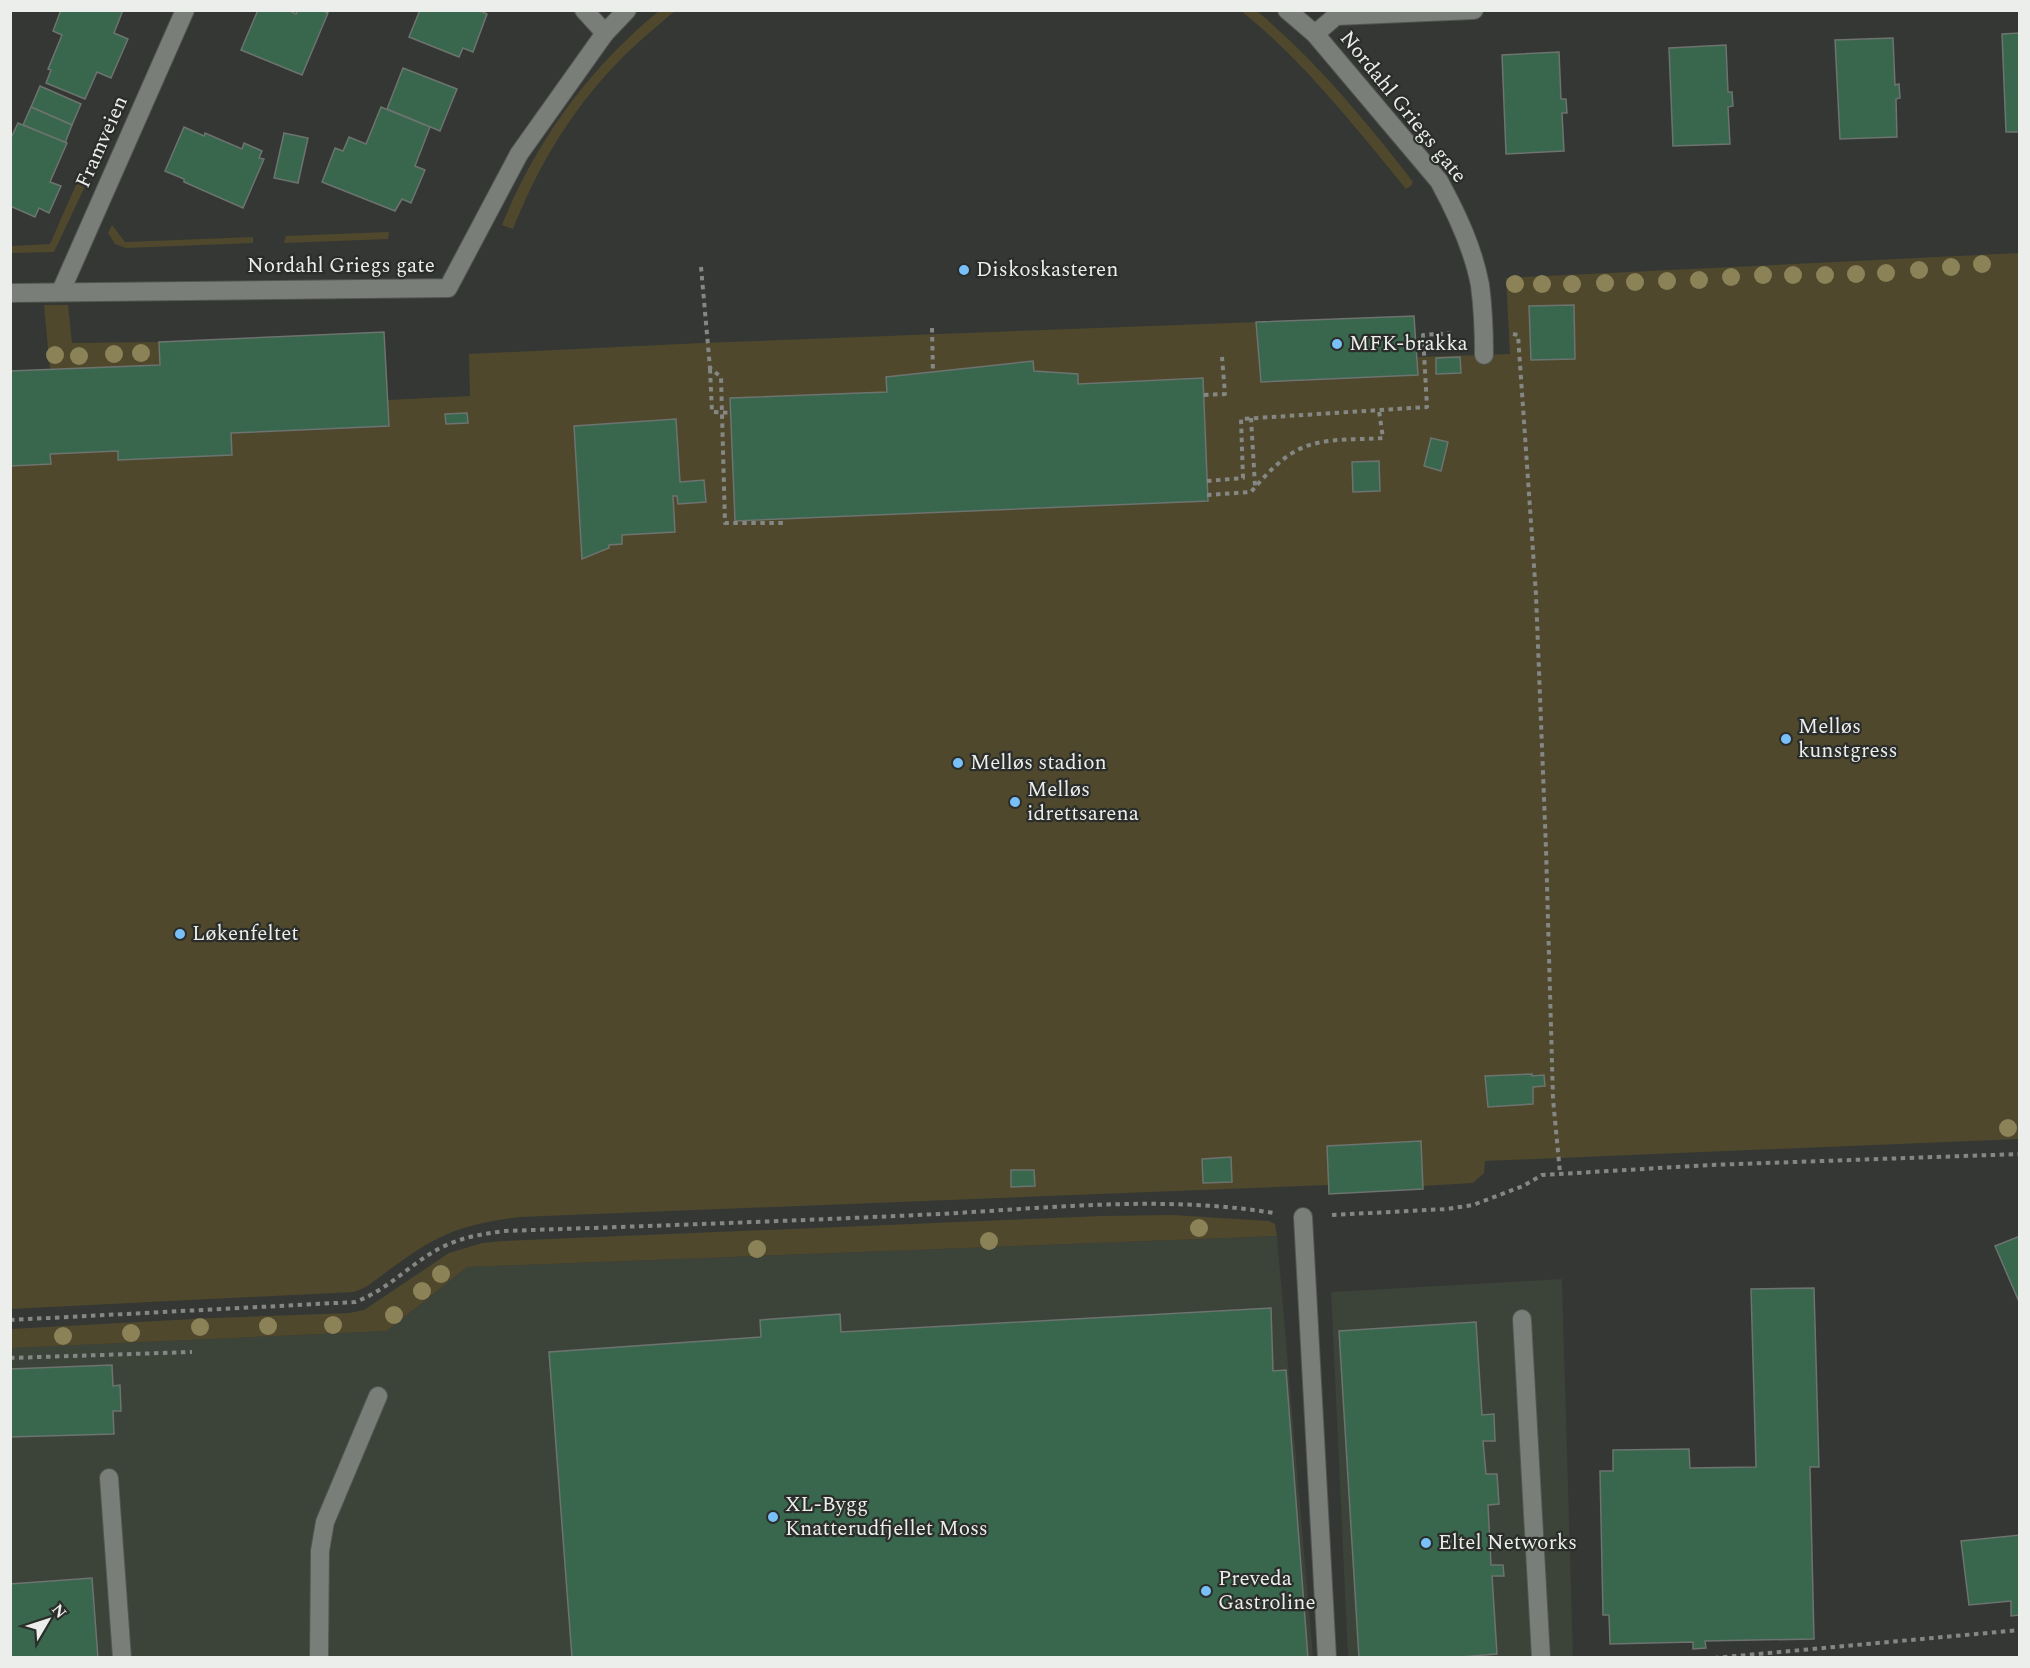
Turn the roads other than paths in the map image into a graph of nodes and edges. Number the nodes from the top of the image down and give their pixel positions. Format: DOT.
graph roads {
  1 [pos="185,10"];
  2 [pos="584,10"];
  3 [pos="627,10"];
  4 [pos="1287,10"];
  5 [pos="1474,10"];
  6 [pos="605,33"];
  7 [pos="1315,34"];
  8 [pos="61,291"];
  9 [pos="10,293"];
  10 [pos="1484,355"];
  11 [pos="1303,1217"];
  12 [pos="1522,1319"];
  13 [pos="378,1396"];
  14 [pos="109,1478"];
  15 [pos="122,1658"];
  16 [pos="319,1658"];
  17 [pos="1327,1658"];
  18 [pos="1541,1658"];
  1 -- 8 [label="street, Framveien"];
  2 -- 6 [label="street"];
  3 -- 6 [label="street, Nordahl Griegs gate"];
  4 -- 7 [label="street, Nordahl Griegs gate"];
  5 -- 7 [label="street"];
  6 -- 8 [label="street, Nordahl Griegs gate"];
  7 -- 10 [label="street, Nordahl Griegs gate"];
  8 -- 9 [label="street, Nordahl Griegs gate"];
  11 -- 17 [label="street"];
  12 -- 18 [label="street"];
  13 -- 16 [label="street"];
  14 -- 15 [label="street"];
}
